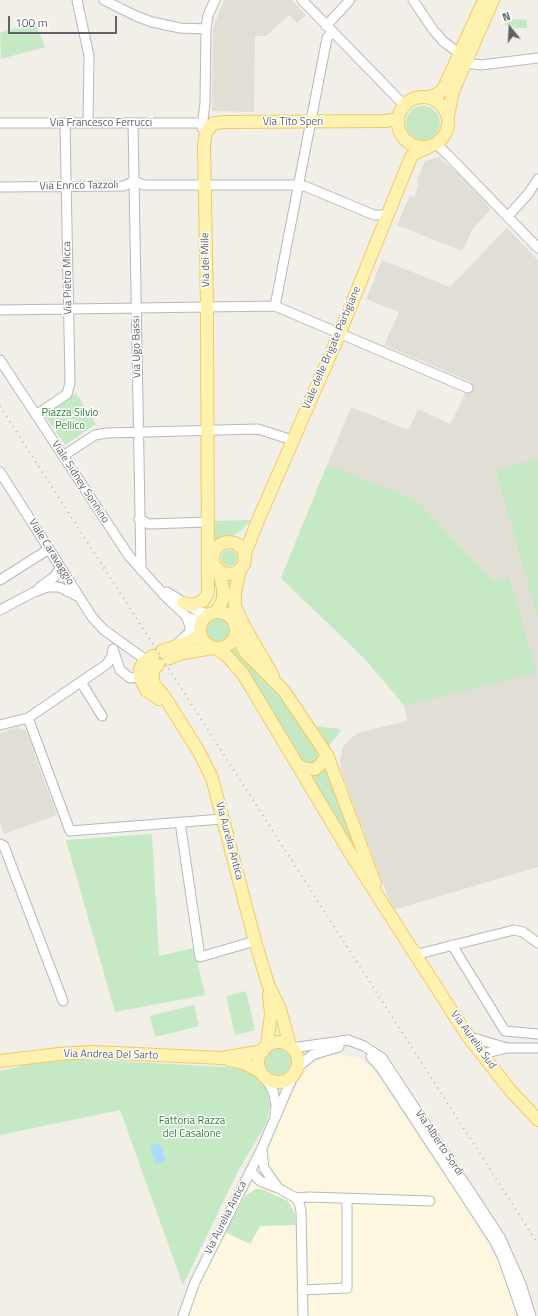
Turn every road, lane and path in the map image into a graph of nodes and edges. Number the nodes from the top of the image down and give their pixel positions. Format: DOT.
graph roads {
  1 [pos="77,0"];
  2 [pos="104,0"];
  3 [pos="208,0"];
  4 [pos="216,0"];
  5 [pos="302,0"];
  6 [pos="350,0"];
  7 [pos="413,0"];
  8 [pos="484,0"];
  9 [pos="493,0"];
  10 [pos="208,15"];
  11 [pos="206,29"];
  12 [pos="329,29"];
  13 [pos="463,58"];
  14 [pos="538,58"];
  15 [pos="428,98"];
  16 [pos="404,105"];
  17 [pos="448,116"];
  18 [pos="397,120"];
  19 [pos="311,122"];
  20 [pos="0,123"];
  21 [pos="65,123"];
  22 [pos="88,123"];
  23 [pos="133,123"];
  24 [pos="201,123"];
  25 [pos="204,145"];
  26 [pos="431,146"];
  27 [pos="538,179"];
  28 [pos="134,181"];
  29 [pos="204,184"];
  30 [pos="298,185"];
  31 [pos="0,187"];
  32 [pos="66,187"];
  33 [pos="388,215"];
  34 [pos="508,216"];
  35 [pos="538,248"];
  36 [pos="275,306"];
  37 [pos="207,308"];
  38 [pos="136,309"];
  39 [pos="0,310"];
  40 [pos="69,310"];
  41 [pos="339,335"];
  42 [pos="0,360"];
  43 [pos="468,388"];
  44 [pos="36,415"];
  45 [pos="207,430"];
  46 [pos="138,432"];
  47 [pos="292,440"];
  48 [pos="63,456"];
  49 [pos="0,472"];
  50 [pos="3,483"];
  51 [pos="139,519"];
  52 [pos="258,521"];
  53 [pos="207,523"];
  54 [pos="231,543"];
  55 [pos="49,549"];
  56 [pos="214,551"];
  57 [pos="244,556"];
  58 [pos="61,568"];
  59 [pos="240,569"];
  60 [pos="141,570"];
  61 [pos="218,570"];
  62 [pos="0,580"];
  63 [pos="151,581"];
  64 [pos="34,592"];
  65 [pos="80,598"];
  66 [pos="183,603"];
  67 [pos="235,606"];
  68 [pos="0,610"];
  69 [pos="212,613"];
  70 [pos="186,616"];
  71 [pos="235,627"];
  72 [pos="104,630"];
  73 [pos="200,630"];
  74 [pos="174,646"];
  75 [pos="214,648"];
  76 [pos="113,649"];
  77 [pos="156,660"];
  78 [pos="99,670"];
  79 [pos="120,670"];
  80 [pos="140,677"];
  81 [pos="81,682"];
  82 [pos="276,683"];
  83 [pos="170,707"];
  84 [pos="102,716"];
  85 [pos="28,718"];
  86 [pos="0,725"];
  87 [pos="327,755"];
  88 [pos="298,765"];
  89 [pos="222,819"];
  90 [pos="180,822"];
  91 [pos="0,844"];
  92 [pos="387,911"];
  93 [pos="255,941"];
  94 [pos="538,943"];
  95 [pos="452,945"];
  96 [pos="414,955"];
  97 [pos="268,984"];
  98 [pos="63,1001"];
  99 [pos="538,1034"];
  100 [pos="467,1036"];
  101 [pos="490,1044"];
  102 [pos="291,1047"];
  103 [pos="265,1048"];
  104 [pos="507,1048"];
  105 [pos="538,1048"];
  106 [pos="479,1052"];
  107 [pos="222,1058"];
  108 [pos="492,1059"];
  109 [pos="0,1061"];
  110 [pos="296,1071"];
  111 [pos="263,1074"];
  112 [pos="538,1120"];
  113 [pos="274,1123"];
  114 [pos="262,1148"];
  115 [pos="250,1171"];
  116 [pos="268,1175"];
  117 [pos="260,1181"];
  118 [pos="243,1184"];
  119 [pos="278,1188"];
  120 [pos="296,1198"];
  121 [pos="346,1199"];
  122 [pos="430,1201"];
  123 [pos="302,1290"];
  124 [pos="182,1316"];
  125 [pos="303,1316"];
  126 [pos="523,1316"];
  127 [pos="531,1316"];
  1 -- 22 [label="street"];
  2 -- 11 [label="street"];
  3 -- 10 [label="street"];
  4 -- 10 [label="street, Via dei Mille"];
  5 -- 12 [label="street"];
  6 -- 12 [label="street"];
  7 -- 13 [label="street"];
  8 -- 13 [label="main road"];
  9 -- 13 [label="main road"];
  10 -- 11 [label="street, Via dei Mille"];
  11 -- 24 [label="street, Via dei Mille"];
  12 -- 16 [label="street"];
  12 -- 19 [label="street"];
  13 -- 14 [label="street"];
  13 -- 15 [label="main road"];
  13 -- 17 [label="main road"];
  15 -- 16 [label="main road"];
  15 -- 17 [label="main road"];
  16 -- 18 [label="main road"];
  17 -- 26 [label="main road"];
  18 -- 19 [label="main road, Via Tito Speri"];
  18 -- 26 [label="main road"];
  19 -- 25 [label="main road, Via Tito Speri"];
  19 -- 30 [label="street"];
  20 -- 21 [label="street, Via Francesco Ferrucci"];
  21 -- 22 [label="street, Via Francesco Ferrucci"];
  21 -- 32 [label="street, Via Pietro Micca"];
  22 -- 23 [label="street, Via Francesco Ferrucci"];
  23 -- 24 [label="street, Via Francesco Ferrucci"];
  23 -- 28 [label="street, Via Ugo Bassi"];
  24 -- 25 [label="street, Via dei Mille"];
  25 -- 29 [label="main road, Via dei Mille"];
  26 -- 33 [label="main road, Viale delle Brigate Partigiane"];
  26 -- 34 [label="street"];
  27 -- 34 [label="street"];
  28 -- 29 [label="street, Via Enrico Tazzoli"];
  28 -- 32 [label="street, Via Enrico Tazzoli"];
  28 -- 38 [label="street, Via Ugo Bassi"];
  29 -- 30 [label="street, Via Enrico Tazzoli"];
  29 -- 37 [label="main road, Via dei Mille"];
  30 -- 33 [label="street, Via Enrico Tazzoli"];
  30 -- 36 [label="street"];
  31 -- 32 [label="street, Via Enrico Tazzoli"];
  32 -- 40 [label="street, Via Pietro Micca"];
  33 -- 41 [label="main road, Viale delle Brigate Partigiane"];
  34 -- 35 [label="street"];
  36 -- 37 [label="street"];
  36 -- 41 [label="street"];
  37 -- 38 [label="street"];
  37 -- 45 [label="main road, Via dei Mille"];
  38 -- 40 [label="street"];
  38 -- 46 [label="street, Via Ugo Bassi"];
  39 -- 40 [label="street"];
  40 -- 44 [label="street, Via Pietro Micca"];
  41 -- 43 [label="street"];
  41 -- 47 [label="main road, Viale delle Brigate Partigiane"];
  42 -- 44 [label="street, Viale Sidney Sonnino"];
  44 -- 48 [label="street, Viale Sidney Sonnino"];
  45 -- 46 [label="street"];
  45 -- 47 [label="street"];
  45 -- 53 [label="main road, Via dei Mille"];
  46 -- 48 [label="street"];
  46 -- 51 [label="street, Via Ugo Bassi"];
  47 -- 52 [label="main road, Viale delle Brigate Partigiane"];
  48 -- 60 [label="street, Viale Sidney Sonnino"];
  49 -- 50 [label="street, Viale Caravaggio"];
  50 -- 55 [label="street, Viale Caravaggio"];
  51 -- 53 [label="street"];
  51 -- 60 [label="street, Via Ugo Bassi"];
  52 -- 54 [label="main road"];
  52 -- 57 [label="main road, Viale delle Brigate Partigiane"];
  53 -- 56 [label="main road, Via dei Mille"];
  53 -- 66 [label="main road"];
  54 -- 56 [label="main road"];
  54 -- 57 [label="main road"];
  55 -- 58 [label="street, Viale Caravaggio"];
  55 -- 62 [label="street"];
  56 -- 61 [label="main road"];
  57 -- 59 [label="main road"];
  58 -- 64 [label="street"];
  58 -- 65 [label="street, Viale Caravaggio"];
  59 -- 61 [label="main road"];
  59 -- 67 [label="main road"];
  60 -- 63 [label="street, Viale Sidney Sonnino"];
  61 -- 69 [label="main road"];
  63 -- 66 [label="street, Viale Sidney Sonnino"];
  63 -- 70 [label="street, Viale Sidney Sonnino"];
  64 -- 65 [label="street"];
  64 -- 68 [label="street"];
  65 -- 72 [label="street, Viale Caravaggio"];
  66 -- 69 [label="street, Viale Sidney Sonnino"];
  67 -- 71 [label="main road"];
  67 -- 82 [label="main road"];
  69 -- 71 [label="main road"];
  69 -- 73 [label="main road"];
  70 -- 73 [label="street, Viale Sidney Sonnino"];
  70 -- 74 [label="street"];
  71 -- 75 [label="main road"];
  71 -- 82 [label="main road"];
  72 -- 76 [label="street, Viale Caravaggio"];
  72 -- 77 [label="street, Viale Caravaggio"];
  73 -- 74 [label="main road"];
  73 -- 75 [label="main road"];
  74 -- 77 [label="main road"];
  75 -- 77 [label="main road"];
  75 -- 88 [label="main road"];
  76 -- 78 [label="street"];
  76 -- 79 [label="street, Viale Caravaggio"];
  77 -- 80 [label="main road"];
  77 -- 83 [label="main road, Via Aurelia Antica"];
  78 -- 79 [label="street"];
  78 -- 81 [label="street"];
  79 -- 80 [label="street"];
  80 -- 83 [label="main road, Via Aurelia Antica"];
  81 -- 84 [label="street"];
  81 -- 85 [label="street"];
  82 -- 87 [label="main road"];
  83 -- 89 [label="main road, Via Aurelia Antica"];
  85 -- 86 [label="street"];
  85 -- 90 [label="street"];
  87 -- 88 [label="main road"];
  87 -- 92 [label="main road"];
  88 -- 92 [label="main road"];
  89 -- 90 [label="street"];
  89 -- 93 [label="main road, Via Aurelia Antica"];
  90 -- 93 [label="street"];
  91 -- 98 [label="street"];
  92 -- 96 [label="main road, Via Aurelia Sud"];
  93 -- 97 [label="main road, Via Aurelia Antica"];
  94 -- 95 [label="street"];
  95 -- 96 [label="street"];
  95 -- 99 [label="street"];
  96 -- 100 [label="main road, Via Aurelia Sud"];
  97 -- 102 [label="main road, Via Aurelia Antica"];
  97 -- 103 [label="main road, Via Aurelia Antica"];
  100 -- 101 [label="street"];
  100 -- 106 [label="main road, Via Aurelia Sud"];
  101 -- 104 [label="street"];
  101 -- 106 [label="street"];
  102 -- 103 [label="main road"];
  102 -- 110 [label="main road, Via Aurelia Antica"];
  102 -- 127 [label="street, Via Alberto Sordi"];
  103 -- 107 [label="main road, Via Andrea Del Sarto"];
  103 -- 111 [label="main road, Via Aurelia Antica"];
  104 -- 105 [label="street"];
  104 -- 108 [label="street"];
  106 -- 108 [label="main road, Via Aurelia Sud"];
  107 -- 109 [label="main road, Via Andrea Del Sarto"];
  107 -- 111 [label="main road, Via Andrea Del Sarto"];
  108 -- 112 [label="main road, Via Aurelia Sud"];
  110 -- 111 [label="main road"];
  110 -- 113 [label="street, Via Aurelia Antica"];
  110 -- 126 [label="street, Via Alberto Sordi"];
  111 -- 113 [label="street, Via Aurelia Antica"];
  113 -- 114 [label="street, Via Aurelia Antica"];
  114 -- 115 [label="street, Via Aurelia Antica"];
  114 -- 116 [label="street"];
  115 -- 116 [label="street"];
  115 -- 117 [label="street"];
  115 -- 118 [label="street, Via Aurelia Antica"];
  116 -- 119 [label="street"];
  117 -- 118 [label="street"];
  117 -- 119 [label="street"];
  118 -- 124 [label="street, Via Aurelia Antica"];
  119 -- 120 [label="street"];
  120 -- 121 [label="street"];
  120 -- 123 [label="street"];
  121 -- 122 [label="street"];
  121 -- 123 [label="street"];
  123 -- 125 [label="street"];
}
